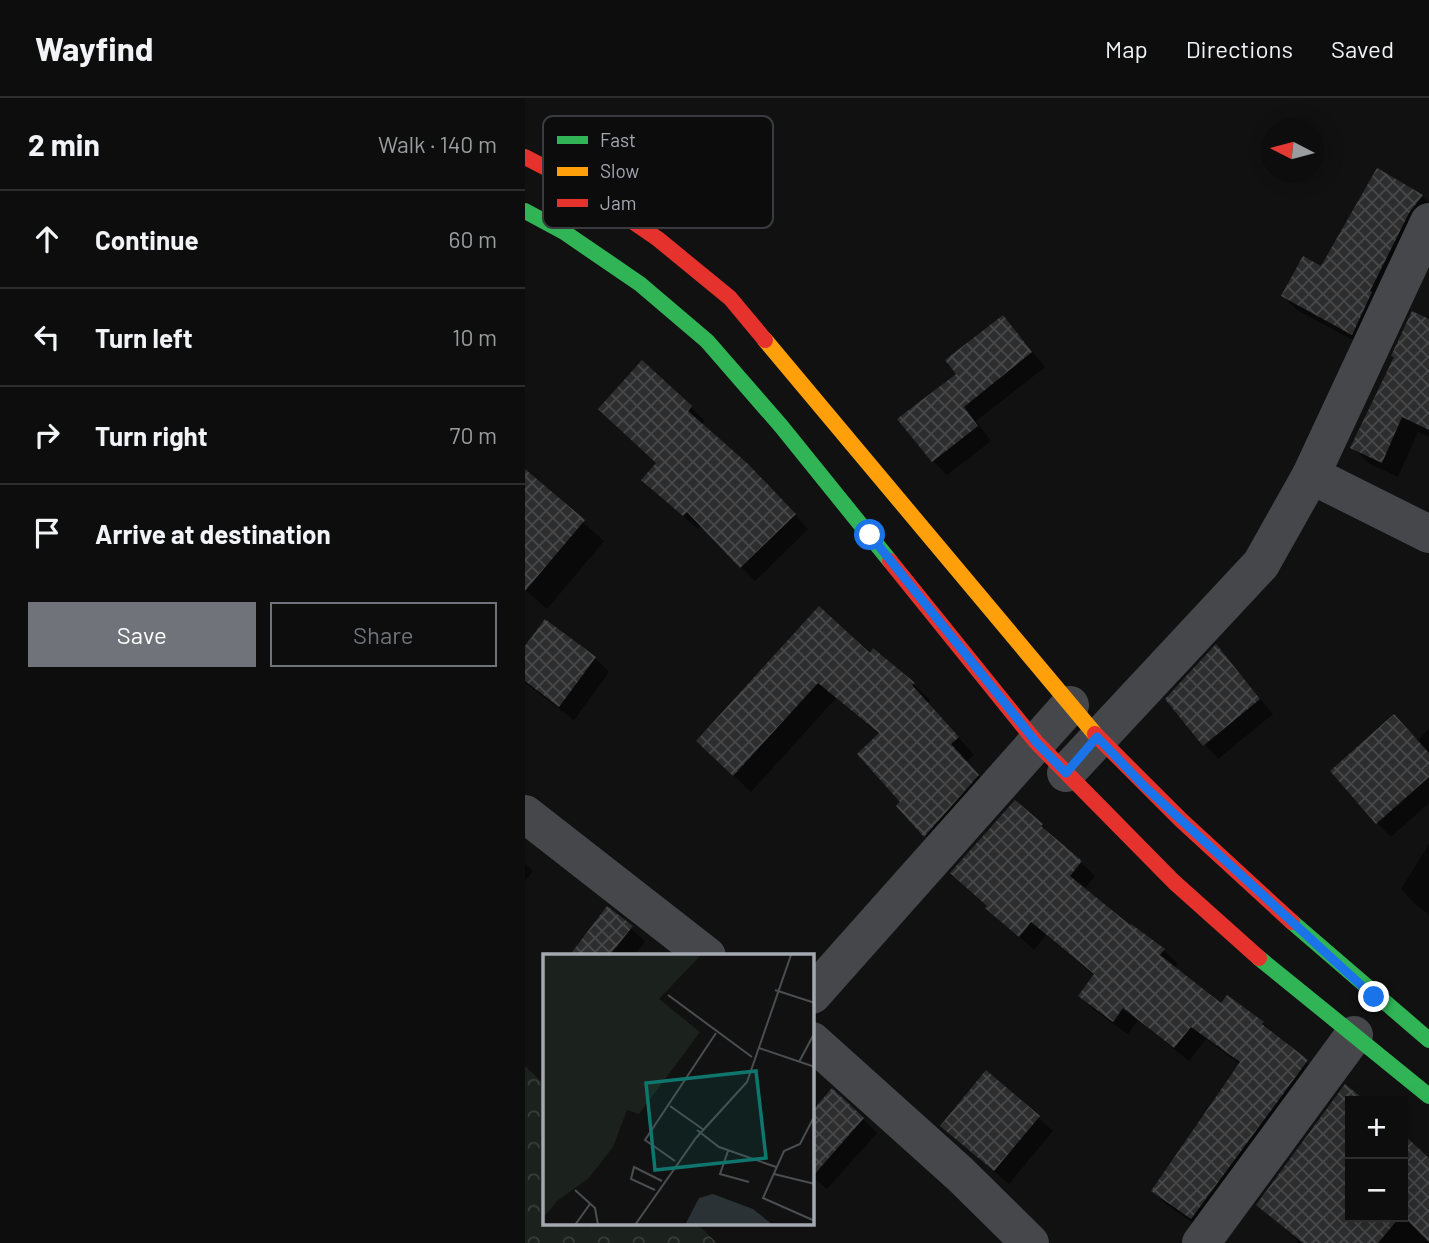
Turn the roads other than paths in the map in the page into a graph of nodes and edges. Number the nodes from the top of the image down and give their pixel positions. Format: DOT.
graph roads {
  1 [pos="525,157"];
  2 [pos="543,165"];
  3 [pos="525,211"];
  4 [pos="543,221"];
  5 [pos="1429,222"];
  6 [pos="557,228"];
  7 [pos="645,228"];
  8 [pos="1311,475"];
  9 [pos="1429,534"];
  10 [pos="1070,705"];
  11 [pos="1097,737"];
  12 [pos="1036,742"];
  13 [pos="1066,773"];
  14 [pos="525,814"];
  15 [pos="704,954"];
  16 [pos="814,993"];
  17 [pos="1354,1035"];
  18 [pos="1429,1040"];
  19 [pos="814,1043"];
  20 [pos="1429,1096"];
  21 [pos="1030,1243"];
  22 [pos="1201,1243"];
  1 -- 2 [label="main road"];
  3 -- 4 [label="main road"];
  5 -- 8 [label="street"];
  6 -- 12 [label="main road"];
  7 -- 10 [label="main road"];
  8 -- 9 [label="street"];
  8 -- 11 [label="street"];
  10 -- 11 [label="main road"];
  10 -- 12 [label="street"];
  11 -- 13 [label="street"];
  11 -- 18 [label="main road"];
  12 -- 13 [label="main road"];
  12 -- 16 [label="street"];
  13 -- 17 [label="main road"];
  14 -- 15 [label="street"];
  17 -- 20 [label="main road"];
  17 -- 22 [label="street"];
  19 -- 21 [label="street"];
}
